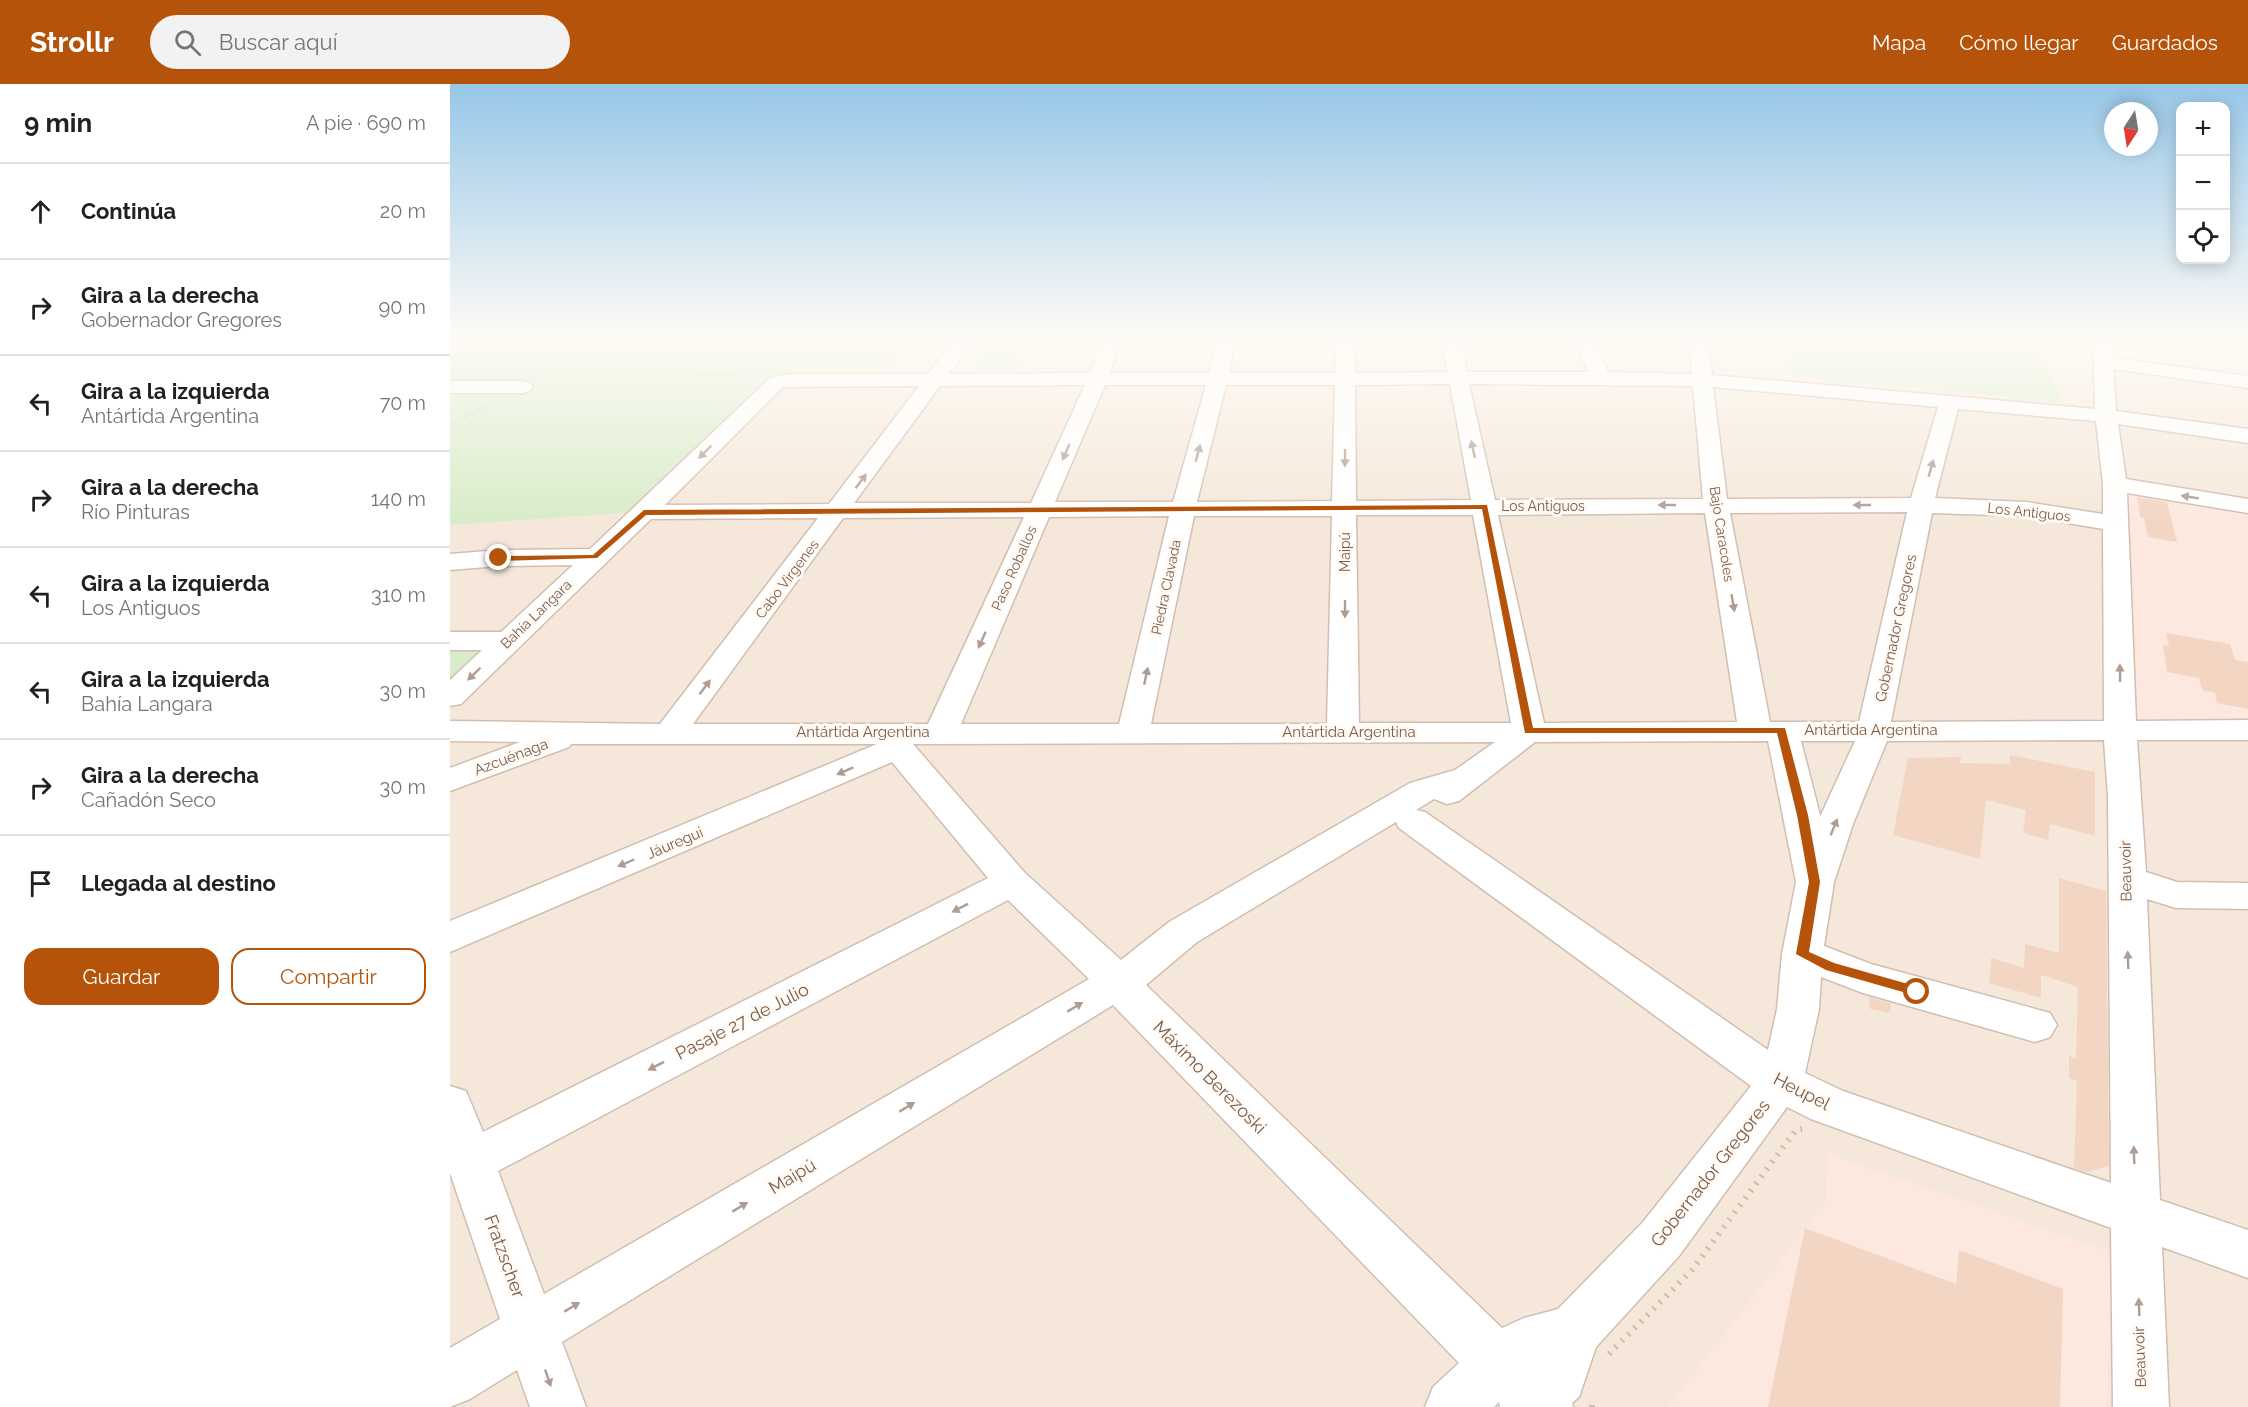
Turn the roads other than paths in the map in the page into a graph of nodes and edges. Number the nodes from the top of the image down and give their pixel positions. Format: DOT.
graph roads {
  1 [pos="757,399"];
  2 [pos="921,399"];
  3 [pos="1089,399"];
  4 [pos="1213,399"];
  5 [pos="1345,399"];
  6 [pos="1463,399"];
  7 [pos="1703,399"];
  8 [pos="1913,399"];
  9 [pos="2105,399"];
  10 [pos="1950,402"];
  11 [pos="2106,416"];
  12 [pos="2248,436"];
  13 [pos="2115,484"];
  14 [pos="1716,505"];
  15 [pos="1921,505"];
  16 [pos="2248,506"];
  17 [pos="1485,507"];
  18 [pos="1345,508"];
  19 [pos="1040,510"];
  20 [pos="1183,510"];
  21 [pos="838,511"];
  22 [pos="644,512"];
  23 [pos="2117,524"];
  24 [pos="595,557"];
  25 [pos="450,562"];
  26 [pos="450,641"];
  27 [pos="508,641"];
  28 [pos="450,697"];
  29 [pos="1529,730"];
  30 [pos="1768,730"];
  31 [pos="1874,730"];
  32 [pos="2248,730"];
  33 [pos="450,731"];
  34 [pos="1343,731"];
  35 [pos="2121,731"];
  36 [pos="941,732"];
  37 [pos="670,733"];
  38 [pos="573,734"];
  39 [pos="1133,734"];
  40 [pos="902,740"];
  41 [pos="1463,777"];
  42 [pos="450,780"];
  43 [pos="1412,820"];
  44 [pos="2126,879"];
  45 [pos="1012,882"];
  46 [pos="1815,882"];
  47 [pos="2248,897"];
  48 [pos="450,937"];
  49 [pos="1802,954"];
  50 [pos="1125,978"];
  51 [pos="2035,1025"];
  52 [pos="1780,1082"];
  53 [pos="450,1105"];
  54 [pos="471,1161"];
  55 [pos="2136,1214"];
  56 [pos="2248,1254"];
  57 [pos="532,1331"];
  58 [pos="450,1380"];
  59 [pos="1527,1394"];
  60 [pos="558,1407"];
  61 [pos="1453,1407"];
  62 [pos="2141,1407"];
  1 -- 22 [label="street, Bahía Langara, one-way"];
  21 -- 2 [label="street, Cabo Virgenes, one-way"];
  3 -- 19 [label="street, Paso Roballos, one-way"];
  20 -- 4 [label="street, Piedra Clavada, one-way"];
  5 -- 18 [label="street, Maipú, one-way"];
  17 -- 6 [label="street, one-way"];
  7 -- 14 [label="street, Bajo Caracoles"];
  8 -- 10 [label="street"];
  9 -- 11 [label="street, Beauvoir"];
  10 -- 11 [label="street"];
  15 -- 10 [label="street, Gobernador Gregores, one-way"];
  11 -- 12 [label="street"];
  11 -- 13 [label="street, Beauvoir"];
  16 -- 13 [label="street, one-way"];
  13 -- 23 [label="street, Beauvoir"];
  15 -- 14 [label="street, Los Antiguos, one-way"];
  14 -- 17 [label="street, Los Antiguos, one-way"];
  14 -- 30 [label="street, Bajo Caracoles, one-way"];
  15 -- 23 [label="street, Los Antiguos"];
  15 -- 31 [label="street, Gobernador Gregores"];
  17 -- 18 [label="street, Los Antiguos"];
  17 -- 29 [label="street"];
  18 -- 20 [label="street, Los Antiguos"];
  18 -- 34 [label="street, Maipú, one-way"];
  19 -- 20 [label="street, Los Antiguos"];
  19 -- 21 [label="street, Los Antiguos"];
  19 -- 36 [label="street, Paso Roballos, one-way"];
  39 -- 20 [label="street, Piedra Clavada, one-way"];
  21 -- 22 [label="street, Los Antiguos"];
  37 -- 21 [label="street, Cabo Virgenes, one-way"];
  22 -- 24 [label="street, Bahía Langara"];
  35 -- 23 [label="street, Beauvoir, one-way"];
  24 -- 25 [label="street"];
  24 -- 27 [label="street, Bahía Langara"];
  26 -- 27 [label="street"];
  27 -- 28 [label="street, Bahía Langara, one-way"];
  29 -- 30 [label="street, Antártida Argentina"];
  29 -- 34 [label="street, Antártida Argentina"];
  29 -- 41 [label="street, Maipú"];
  30 -- 31 [label="street, Antártida Argentina"];
  30 -- 46 [label="street, Gobernador Gregores"];
  31 -- 35 [label="street, Antártida Argentina"];
  46 -- 31 [label="street, Gobernador Gregores, one-way"];
  32 -- 35 [label="street, Antártida Argentina"];
  33 -- 38 [label="street, Antártida Argentina"];
  34 -- 39 [label="street, Antártida Argentina"];
  35 -- 44 [label="street, Beauvoir"];
  36 -- 39 [label="street, Antártida Argentina"];
  36 -- 40 [label="street, Antártida Argentina"];
  37 -- 38 [label="street, Antártida Argentina"];
  37 -- 40 [label="street, Antártida Argentina"];
  38 -- 42 [label="street, Azcuénaga"];
  40 -- 45 [label="street, Máximo Berezoski"];
  40 -- 48 [label="street, Jáuregui, one-way"];
  41 -- 43 [label="street, Maipú"];
  41 -- 50 [label="street, Maipú"];
  43 -- 50 [label="street, Maipú"];
  43 -- 52 [label="street, Heupel"];
  44 -- 47 [label="street"];
  55 -- 44 [label="street, Beauvoir, one-way"];
  45 -- 50 [label="street, Máximo Berezoski"];
  45 -- 54 [label="street, Pasaje 27 de Julio, one-way"];
  46 -- 49 [label="street, Gobernador Gregores"];
  49 -- 51 [label="street"];
  49 -- 52 [label="street, Gobernador Gregores"];
  57 -- 50 [label="street, Maipú, one-way"];
  50 -- 59 [label="street, Máximo Berezoski"];
  52 -- 55 [label="street, Heupel"];
  52 -- 59 [label="street, Gobernador Gregores"];
  53 -- 54 [label="street, Fratzscher"];
  54 -- 57 [label="street, Fratzscher"];
  55 -- 56 [label="street, Heupel"];
  62 -- 55 [label="street, Beauvoir, one-way"];
  57 -- 58 [label="street, Maipú"];
  57 -- 60 [label="street, Fratzscher, one-way"];
  59 -- 61 [label="street, Gobernador Gregores"];
}
